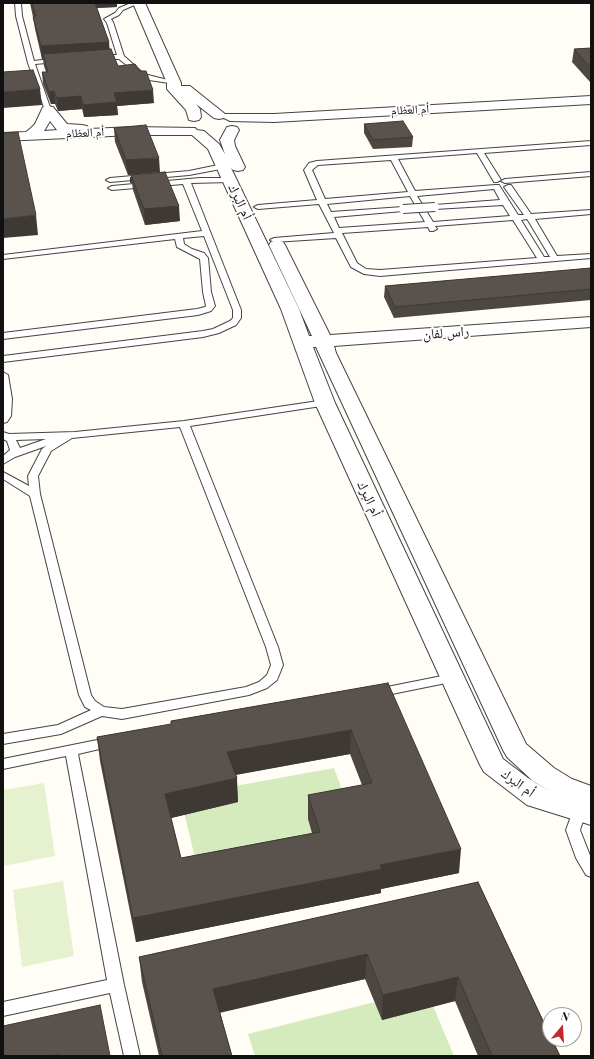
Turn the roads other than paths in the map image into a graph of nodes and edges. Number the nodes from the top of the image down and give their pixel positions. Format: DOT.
graph roads {
  1 [pos="18,3"];
  2 [pos="137,3"];
  3 [pos="120,57"];
  4 [pos="88,58"];
  5 [pos="67,60"];
  6 [pos="31,63"];
  7 [pos="174,83"];
  8 [pos="591,100"];
  9 [pos="591,106"];
  10 [pos="48,110"];
  11 [pos="456,111"];
  12 [pos="229,123"];
  13 [pos="193,125"];
  14 [pos="29,136"];
  15 [pos="3,137"];
  16 [pos="591,143"];
  17 [pos="479,152"];
  18 [pos="394,158"];
  19 [pos="226,173"];
  20 [pos="591,174"];
  21 [pos="591,179"];
  22 [pos="186,181"];
  23 [pos="500,184"];
  24 [pos="411,191"];
  25 [pos="321,198"];
  26 [pos="506,202"];
  27 [pos="257,204"];
  28 [pos="591,212"];
  29 [pos="329,215"];
  30 [pos="591,217"];
  31 [pos="532,219"];
  32 [pos="517,220"];
  33 [pos="431,227"];
  34 [pos="207,233"];
  35 [pos="339,234"];
  36 [pos="178,236"];
  37 [pos="274,240"];
  38 [pos="591,256"];
  39 [pos="3,257"];
  40 [pos="555,259"];
  41 [pos="542,260"];
  42 [pos="299,308"];
  43 [pos="591,322"];
  44 [pos="591,332"];
  45 [pos="3,336"];
  46 [pos="325,347"];
  47 [pos="304,348"];
  48 [pos="3,359"];
  49 [pos="3,376"];
  50 [pos="325,403"];
  51 [pos="3,420"];
  52 [pos="184,424"];
  53 [pos="75,434"];
  54 [pos="5,436"];
  55 [pos="7,458"];
  56 [pos="3,475"];
  57 [pos="35,494"];
  58 [pos="452,678"];
  59 [pos="366,695"];
  60 [pos="100,711"];
  61 [pos="3,738"];
  62 [pos="125,740"];
  63 [pos="71,750"];
  64 [pos="3,764"];
  65 [pos="587,808"];
  66 [pos="591,871"];
  67 [pos="116,984"];
  68 [pos="3,1009"];
  69 [pos="132,1056"];
  1 -- 6 [label="lane"];
  2 -- 3 [label="lane"];
  2 -- 7 [label="street, أم البرك"];
  3 -- 4 [label="lane"];
  3 -- 7 [label="lane"];
  5 -- 6 [label="lane"];
  6 -- 10 [label="lane"];
  7 -- 12 [label="street"];
  7 -- 13 [label="street, أم البرك"];
  8 -- 11 [label="street, أم العظام"];
  9 -- 11 [label="street, أم العظام"];
  10 -- 13 [label="street, أم العظام"];
  10 -- 14 [label="street"];
  11 -- 12 [label="street, أم العظام"];
  12 -- 13 [label="street"];
  12 -- 13 [label="street"];
  12 -- 27 [label="street, أم البرك"];
  13 -- 14 [label="street, أم العظام"];
  13 -- 19 [label="street, أم البرك"];
  14 -- 15 [label="street, أم العظام"];
  16 -- 17 [label="lane"];
  17 -- 18 [label="lane"];
  17 -- 23 [label="lane"];
  18 -- 24 [label="lane"];
  18 -- 25 [label="lane"];
  19 -- 22 [label="lane"];
  19 -- 22 [label="lane"];
  19 -- 42 [label="street, أم البرك"];
  20 -- 23 [label="lane"];
  21 -- 23 [label="lane"];
  22 -- 34 [label="lane"];
  23 -- 24 [label="lane"];
  23 -- 26 [label="lane"];
  23 -- 31 [label="lane"];
  24 -- 25 [label="lane"];
  24 -- 33 [label="lane"];
  25 -- 27 [label="lane"];
  25 -- 29 [label="lane"];
  26 -- 29 [label="lane, bridge"];
  26 -- 32 [label="lane"];
  27 -- 37 [label="street, أم البرك"];
  28 -- 31 [label="lane"];
  29 -- 35 [label="lane"];
  30 -- 31 [label="lane"];
  31 -- 32 [label="lane"];
  31 -- 40 [label="lane"];
  32 -- 33 [label="lane"];
  32 -- 41 [label="lane"];
  33 -- 35 [label="lane"];
  34 -- 36 [label="lane"];
  34 -- 48 [label="lane"];
  35 -- 37 [label="lane"];
  35 -- 41 [label="lane"];
  36 -- 39 [label="lane"];
  36 -- 45 [label="lane"];
  37 -- 42 [label="street, أم البرك"];
  38 -- 40 [label="lane"];
  40 -- 41 [label="lane"];
  42 -- 46 [label="street, أم البرك"];
  42 -- 47 [label="street, أم البرك"];
  43 -- 46 [label="street, راس لفان"];
  44 -- 46 [label="street, راس لفان"];
  46 -- 47 [label="street, راس لفان"];
  46 -- 65 [label="street, أم البرك"];
  47 -- 50 [label="street, أم البرك"];
  49 -- 51 [label="lane"];
  50 -- 52 [label="lane"];
  50 -- 58 [label="street, أم البرك"];
  52 -- 53 [label="lane"];
  52 -- 60 [label="lane"];
  53 -- 54 [label="lane"];
  53 -- 55 [label="lane"];
  53 -- 57 [label="lane"];
  54 -- 55 [label="lane"];
  56 -- 57 [label="lane"];
  57 -- 60 [label="lane"];
  58 -- 59 [label="lane"];
  58 -- 65 [label="street, أم البرك"];
  60 -- 61 [label="lane"];
  62 -- 63 [label="lane"];
  63 -- 64 [label="lane"];
  63 -- 67 [label="lane"];
  65 -- 66 [label="lane"];
  67 -- 68 [label="lane"];
  67 -- 69 [label="lane"];
}
